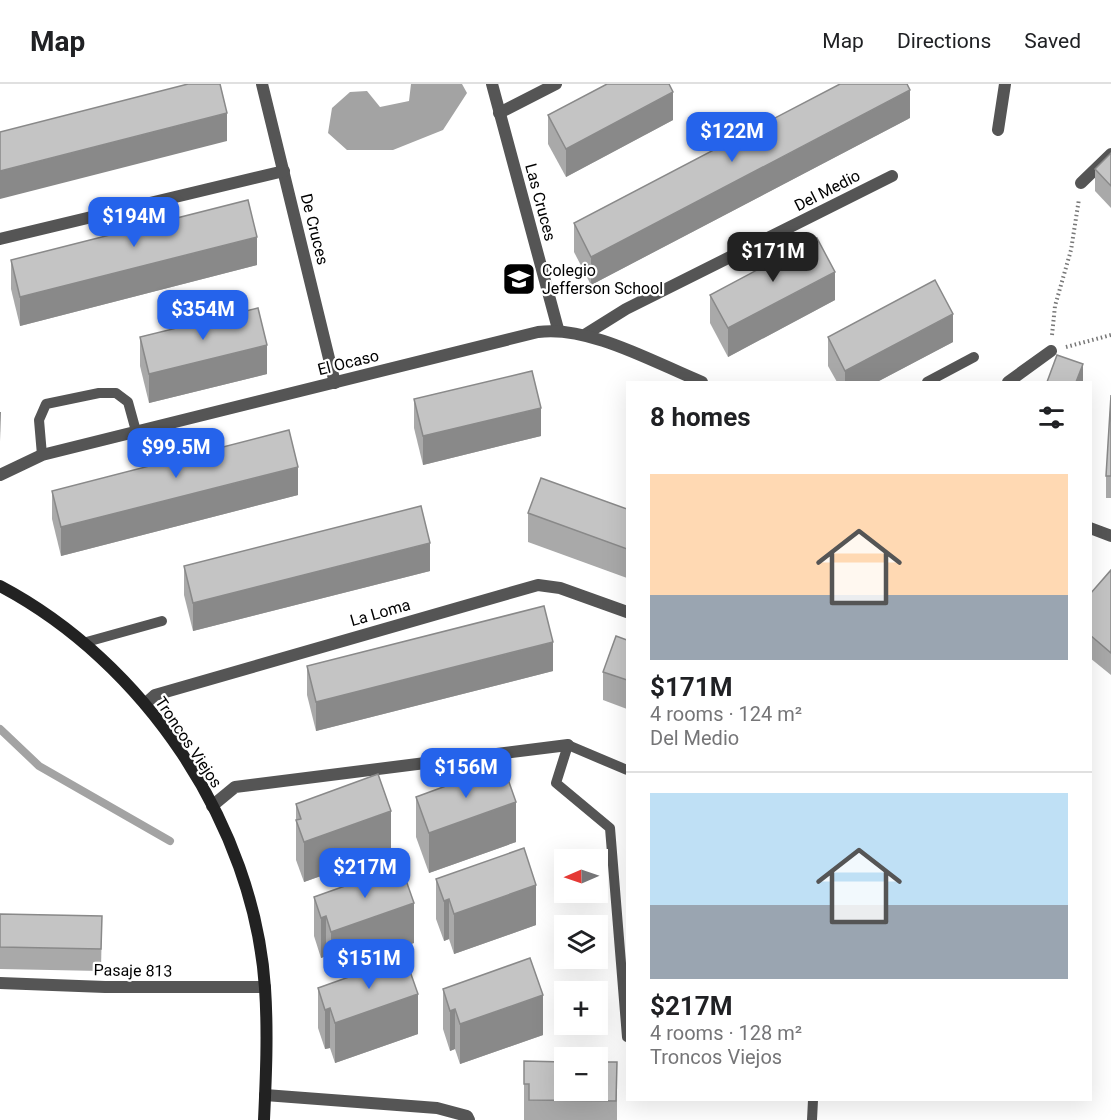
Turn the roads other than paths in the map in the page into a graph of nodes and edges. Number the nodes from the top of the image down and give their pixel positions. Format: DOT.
graph roads {
  1 [pos="262,84"];
  2 [pos="492,84"];
  3 [pos="556,84"];
  4 [pos="1005,84"];
  5 [pos="499,113"];
  6 [pos="998,130"];
  7 [pos="1111,154"];
  8 [pos="284,171"];
  9 [pos="892,176"];
  10 [pos="1082,183"];
  11 [pos="0,239"];
  12 [pos="558,329"];
  13 [pos="586,334"];
  14 [pos="1051,351"];
  15 [pos="974,357"];
  16 [pos="700,381"];
  17 [pos="929,381"];
  18 [pos="1009,381"];
  19 [pos="335,383"];
  20 [pos="136,431"];
  21 [pos="42,455"];
  22 [pos="0,475"];
  23 [pos="1092,529"];
  24 [pos="1111,536"];
  25 [pos="0,586"];
  26 [pos="626,612"];
  27 [pos="162,621"];
  28 [pos="83,643"];
  29 [pos="145,705"];
  30 [pos="568,745"];
  31 [pos="626,770"];
  32 [pos="212,806"];
  33 [pos="0,983"];
  34 [pos="265,987"];
  35 [pos="626,1025"];
  36 [pos="265,1095"];
  37 [pos="813,1101"];
  38 [pos="468,1118"];
  39 [pos="264,1120"];
  40 [pos="812,1120"];
  1 -- 8 [label="street, De Cruces"];
  2 -- 5 [label="street, Las Cruces"];
  3 -- 5 [label="street"];
  4 -- 6 [label="street"];
  5 -- 12 [label="street, Las Cruces"];
  7 -- 10 [label="street"];
  8 -- 11 [label="street"];
  8 -- 19 [label="street, De Cruces"];
  9 -- 13 [label="street, Del Medio"];
  12 -- 13 [label="street, El Ocaso"];
  12 -- 19 [label="street, El Ocaso"];
  13 -- 16 [label="street, El Ocaso"];
  14 -- 18 [label="street"];
  15 -- 17 [label="lane"];
  19 -- 20 [label="street, El Ocaso"];
  20 -- 21 [label="street, El Ocaso"];
  20 -- 21 [label="lane"];
  21 -- 22 [label="street, El Ocaso"];
  23 -- 24 [label="street"];
  25 -- 28 [label="street, Troncos Viejos"];
  26 -- 29 [label="street, La Loma"];
  27 -- 28 [label="lane"];
  28 -- 29 [label="street, Troncos Viejos"];
  29 -- 32 [label="street, Troncos Viejos"];
  30 -- 31 [label="lane"];
  30 -- 32 [label="street"];
  30 -- 35 [label="lane"];
  32 -- 34 [label="street, Troncos Viejos"];
  33 -- 34 [label="street, Pasaje 813"];
  34 -- 36 [label="street, Troncos Viejos"];
  36 -- 38 [label="street"];
  36 -- 39 [label="street, Troncos Viejos"];
  37 -- 40 [label="lane"];
}
